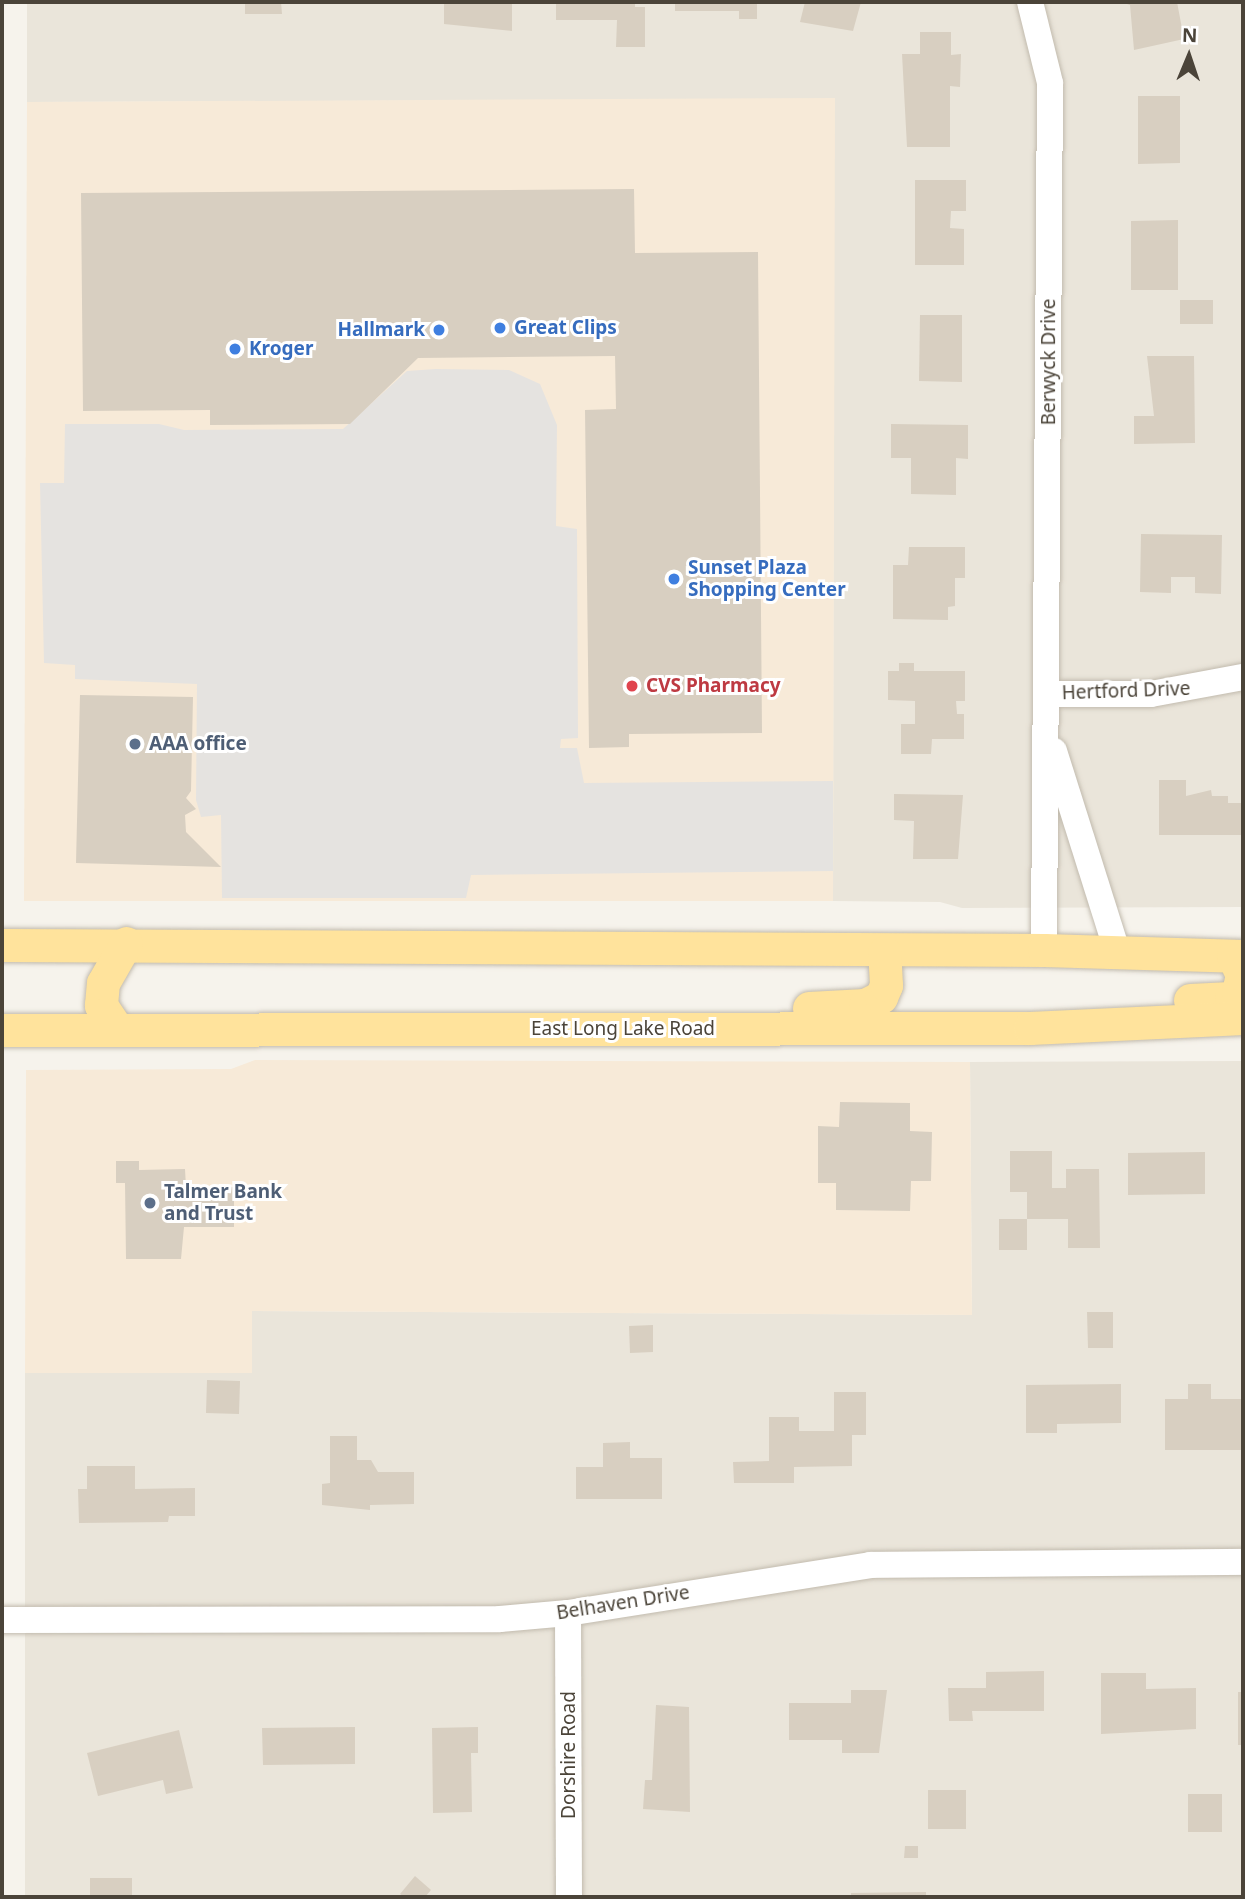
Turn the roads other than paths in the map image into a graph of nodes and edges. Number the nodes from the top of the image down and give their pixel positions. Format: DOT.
graph roads {
  1 [pos="1030,2"];
  2 [pos="1243,677"];
  3 [pos="1048,694"];
  4 [pos="1048,725"];
  5 [pos="126,943"];
  6 [pos="2,945"];
  7 [pos="1044,950"];
  8 [pos="1117,951"];
  9 [pos="884,952"];
  10 [pos="1238,956"];
  11 [pos="1243,1017"];
  12 [pos="1006,1028"];
  13 [pos="2,1030"];
  14 [pos="117,1030"];
  15 [pos="315,1030"];
  16 [pos="1243,1562"];
  17 [pos="568,1614"];
  18 [pos="2,1620"];
  19 [pos="569,1897"];
  1 -- 3 [label="street, Berwyck Drive"];
  2 -- 3 [label="street, Hertford Drive"];
  3 -- 4 [label="street, Berwyck Drive"];
  4 -- 7 [label="street, Berwyck Drive"];
  4 -- 8 [label="street, Berwyck Drive"];
  5 -- 6 [label="main road"];
  5 -- 9 [label="main road"];
  5 -- 14 [label="main road"];
  7 -- 8 [label="main road"];
  7 -- 9 [label="main road"];
  8 -- 10 [label="main road"];
  9 -- 15 [label="main road"];
  10 -- 12 [label="main road"];
  11 -- 12 [label="main road, East Long Lake Road"];
  12 -- 15 [label="main road, East Long Lake Road"];
  13 -- 14 [label="main road, East Long Lake Road"];
  14 -- 15 [label="main road, East Long Lake Road"];
  16 -- 17 [label="street, Belhaven Drive"];
  17 -- 18 [label="street, Belhaven Drive"];
  17 -- 19 [label="street, Dorshire Road"];
}
